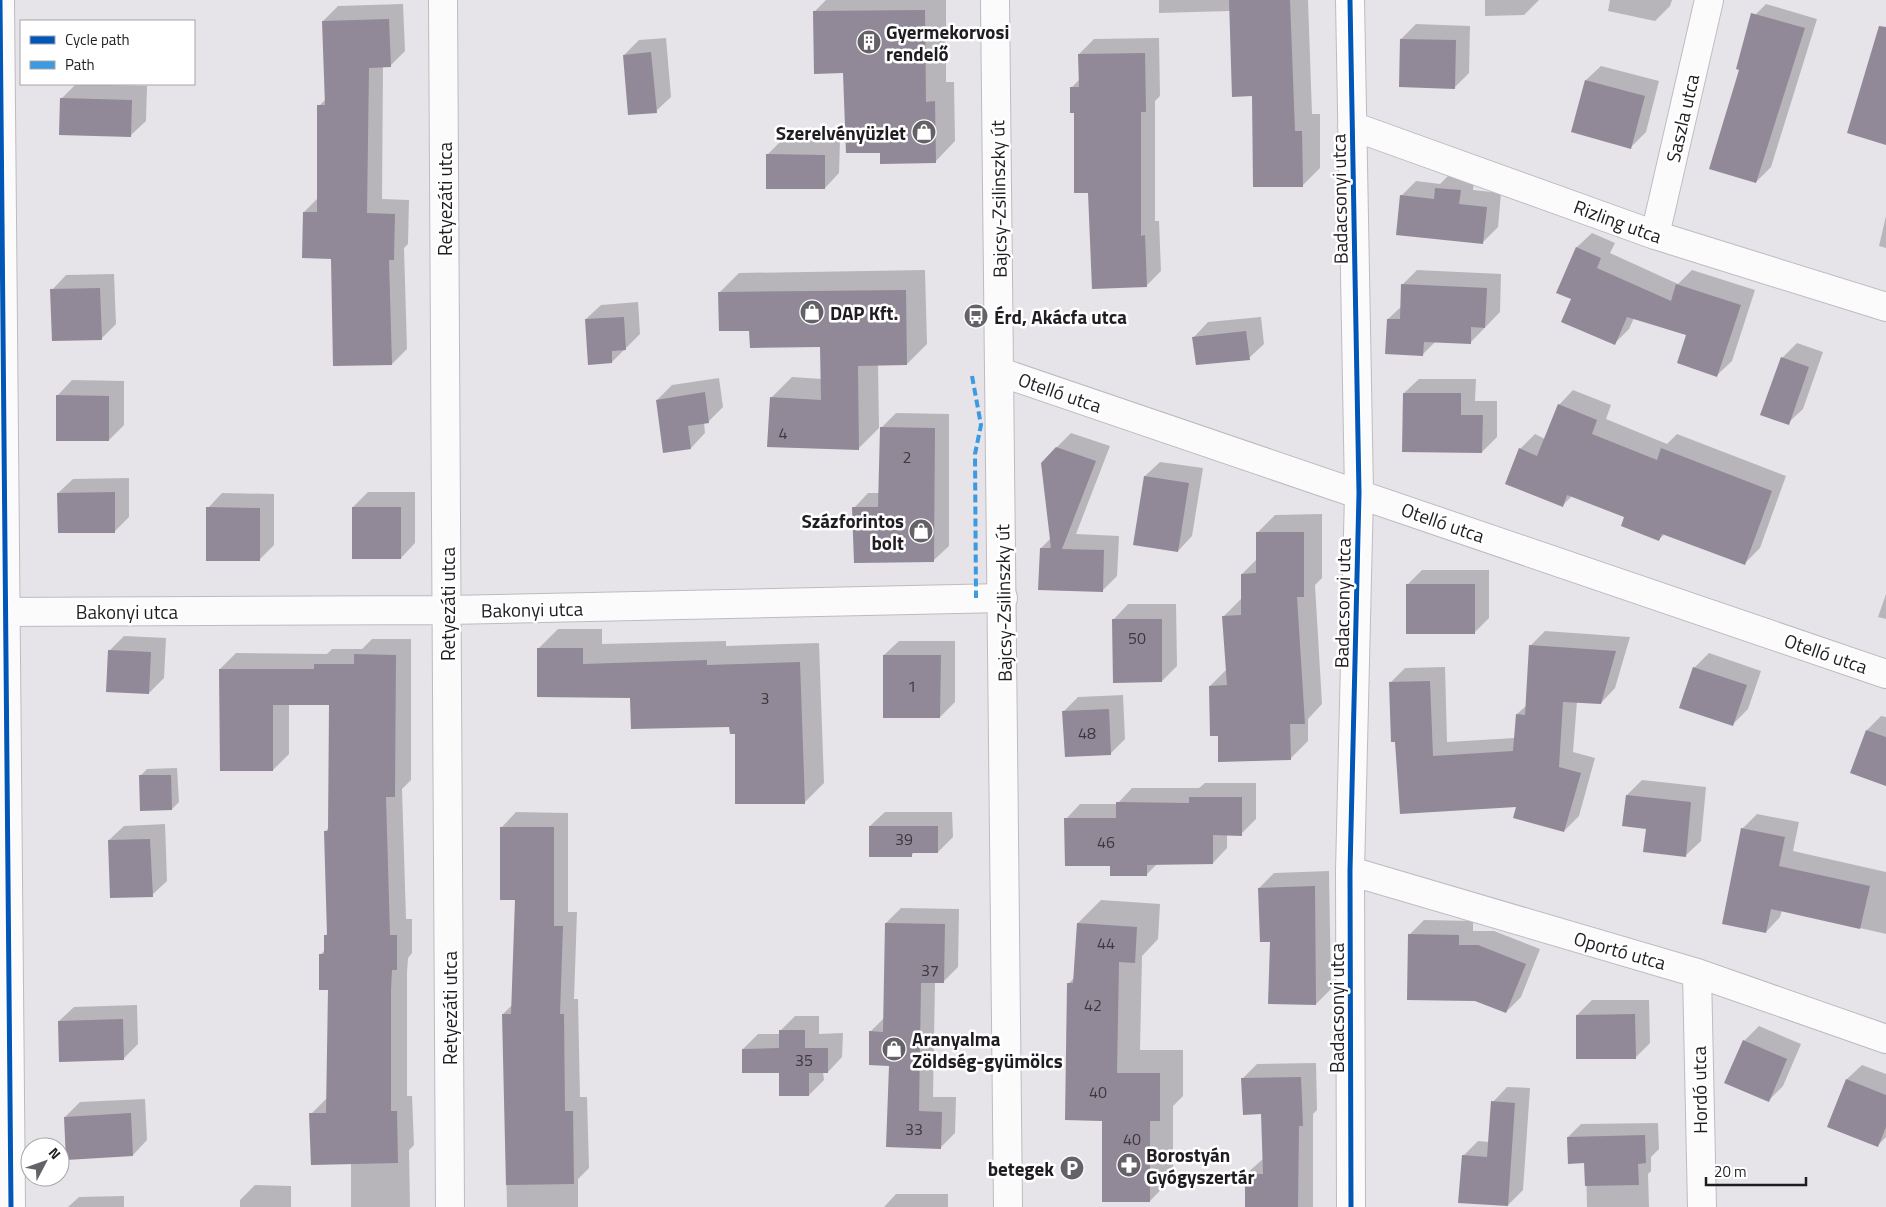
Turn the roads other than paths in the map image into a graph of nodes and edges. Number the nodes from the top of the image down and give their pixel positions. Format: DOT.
graph roads {
  1 [pos="0,0"];
  2 [pos="443,0"];
  3 [pos="996,0"];
  4 [pos="1350,0"];
  5 [pos="1709,0"];
  6 [pos="1352,126"];
  7 [pos="1655,235"];
  8 [pos="1886,307"];
  9 [pos="1000,372"];
  10 [pos="1360,493"];
  11 [pos="1003,598"];
  12 [pos="447,610"];
  13 [pos="2,612"];
  14 [pos="1886,674"];
  15 [pos="1350,871"];
  16 [pos="1698,973"];
  17 [pos="1886,1039"];
  18 [pos="11,1207"];
  19 [pos="450,1207"];
  20 [pos="1008,1207"];
  21 [pos="1351,1207"];
  22 [pos="1702,1207"];
  1 -- 13 [label="street"];
  2 -- 12 [label="street, Retyezáti utca"];
  3 -- 9 [label="street, Bajcsy-Zsilinszky út"];
  4 -- 6 [label="street, Badacsonyi utca"];
  5 -- 7 [label="street, Saszla utca"];
  6 -- 7 [label="street, Rizling utca"];
  6 -- 10 [label="street, Badacsonyi utca"];
  7 -- 8 [label="street, Rizling utca"];
  9 -- 10 [label="street, Otelló utca"];
  9 -- 11 [label="street, Bajcsy-Zsilinszky út"];
  10 -- 14 [label="street, Otelló utca"];
  10 -- 15 [label="street, Badacsonyi utca"];
  11 -- 12 [label="street, Bakonyi utca"];
  11 -- 20 [label="street, Bajcsy-Zsilinszky út"];
  12 -- 13 [label="street, Bakonyi utca"];
  12 -- 19 [label="street, Retyezáti utca"];
  13 -- 18 [label="street"];
  15 -- 16 [label="street, Oportó utca"];
  15 -- 21 [label="street, Badacsonyi utca"];
  16 -- 17 [label="street, Oportó utca"];
  16 -- 22 [label="street, Hordó utca"];
}
